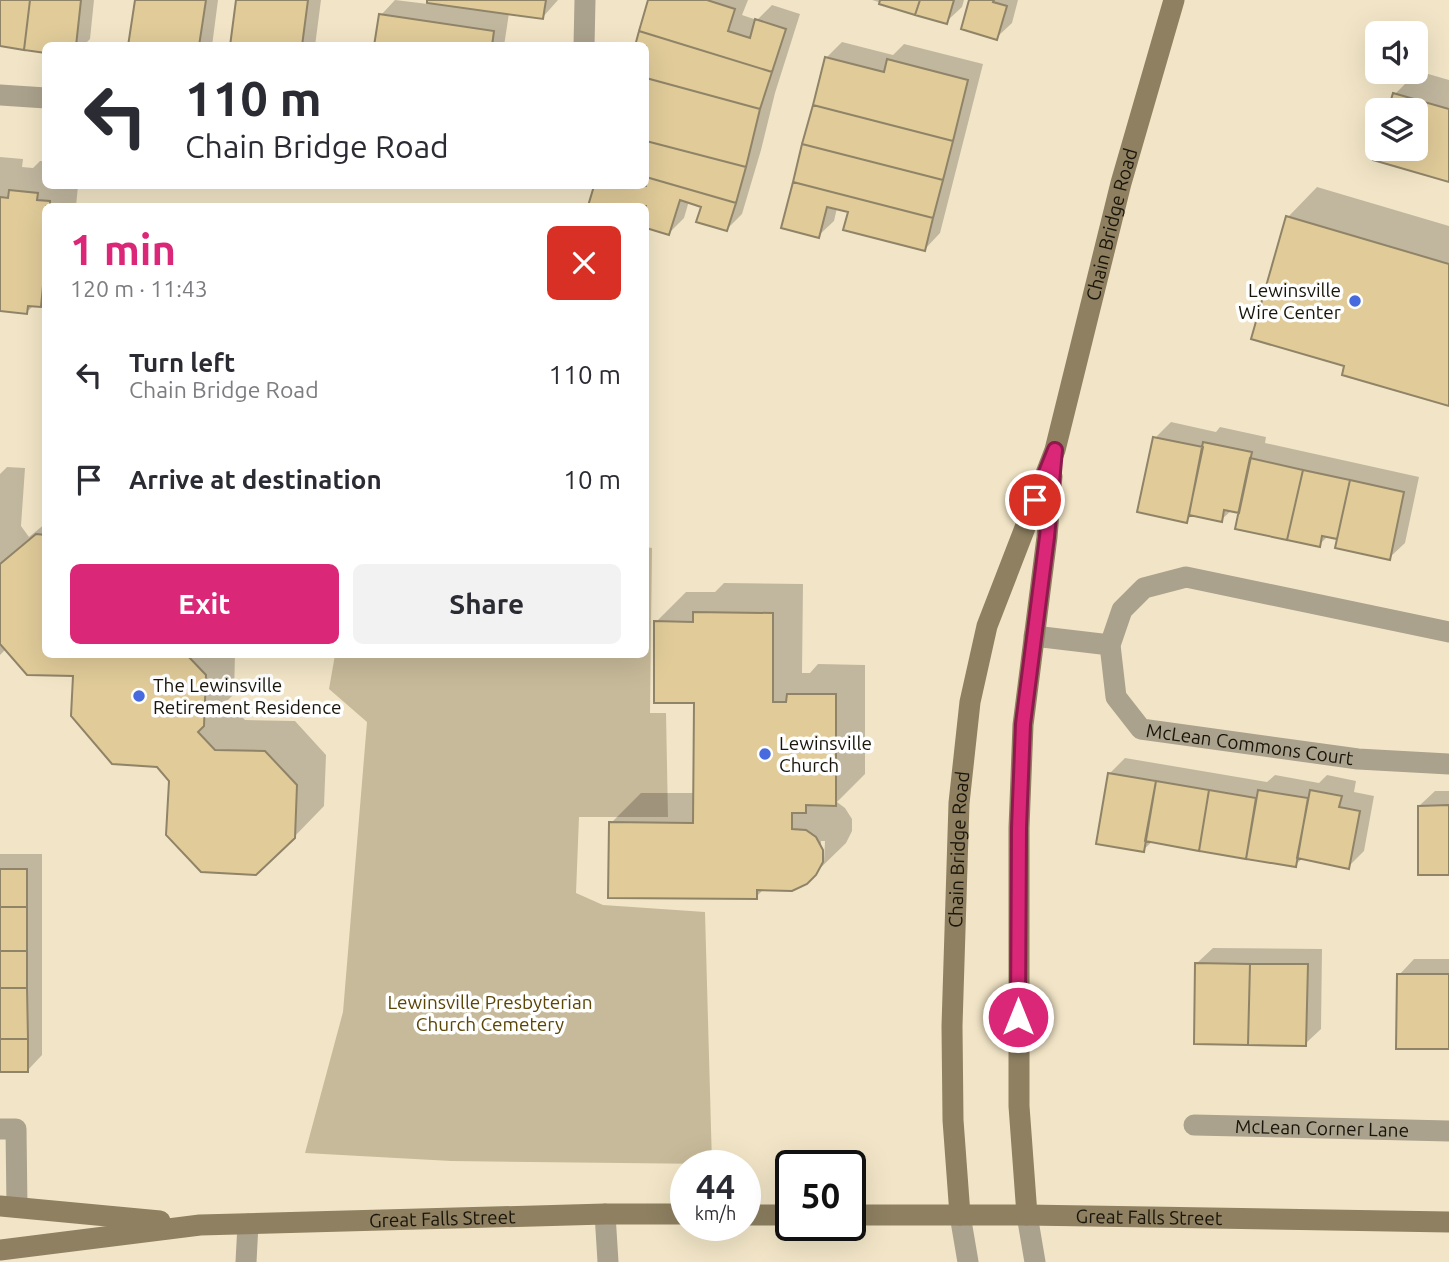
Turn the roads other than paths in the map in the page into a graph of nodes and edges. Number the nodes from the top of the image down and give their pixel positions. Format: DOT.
graph roads {
  1 [pos="585,0"];
  2 [pos="1174,0"];
  3 [pos="584,42"];
  4 [pos="0,95"];
  5 [pos="42,98"];
  6 [pos="1055,450"];
  7 [pos="1449,632"];
  8 [pos="1034,636"];
  9 [pos="1110,645"];
  10 [pos="1449,764"];
  11 [pos="1194,1125"];
  12 [pos="0,1129"];
  13 [pos="1449,1131"];
  14 [pos="8,1207"];
  15 [pos="605,1214"];
  16 [pos="670,1214"];
  17 [pos="866,1215"];
  18 [pos="960,1215"];
  19 [pos="1027,1215"];
  20 [pos="1449,1222"];
  21 [pos="248,1224"];
  22 [pos="200,1225"];
  23 [pos="0,1250"];
  24 [pos="246,1262"];
  25 [pos="608,1262"];
  26 [pos="968,1262"];
  27 [pos="1035,1262"];
  1 -- 3 [label="street"];
  2 -- 6 [label="main road, Chain Bridge Road"];
  4 -- 5 [label="street"];
  6 -- 8 [label="main road, Chain Bridge Road"];
  6 -- 18 [label="main road, Chain Bridge Road"];
  7 -- 9 [label="street, McLean Commons Court"];
  8 -- 9 [label="street"];
  8 -- 19 [label="main road, Chain Bridge Road"];
  9 -- 10 [label="street, McLean Commons Court"];
  11 -- 13 [label="street, McLean Corner Lane"];
  12 -- 14 [label="street"];
  14 -- 22 [label="main road, Great Falls Street"];
  15 -- 16 [label="main road, Great Falls Street"];
  15 -- 21 [label="main road, Great Falls Street"];
  15 -- 25 [label="street"];
  17 -- 18 [label="main road, Great Falls Street"];
  18 -- 19 [label="main road, Great Falls Street"];
  18 -- 26 [label="street, Chain Bridge Road"];
  19 -- 20 [label="main road, Great Falls Street"];
  19 -- 27 [label="street, Chain Bridge Road"];
  21 -- 22 [label="main road, Great Falls Street"];
  21 -- 24 [label="street"];
  22 -- 23 [label="main road, Great Falls Street"];
}
